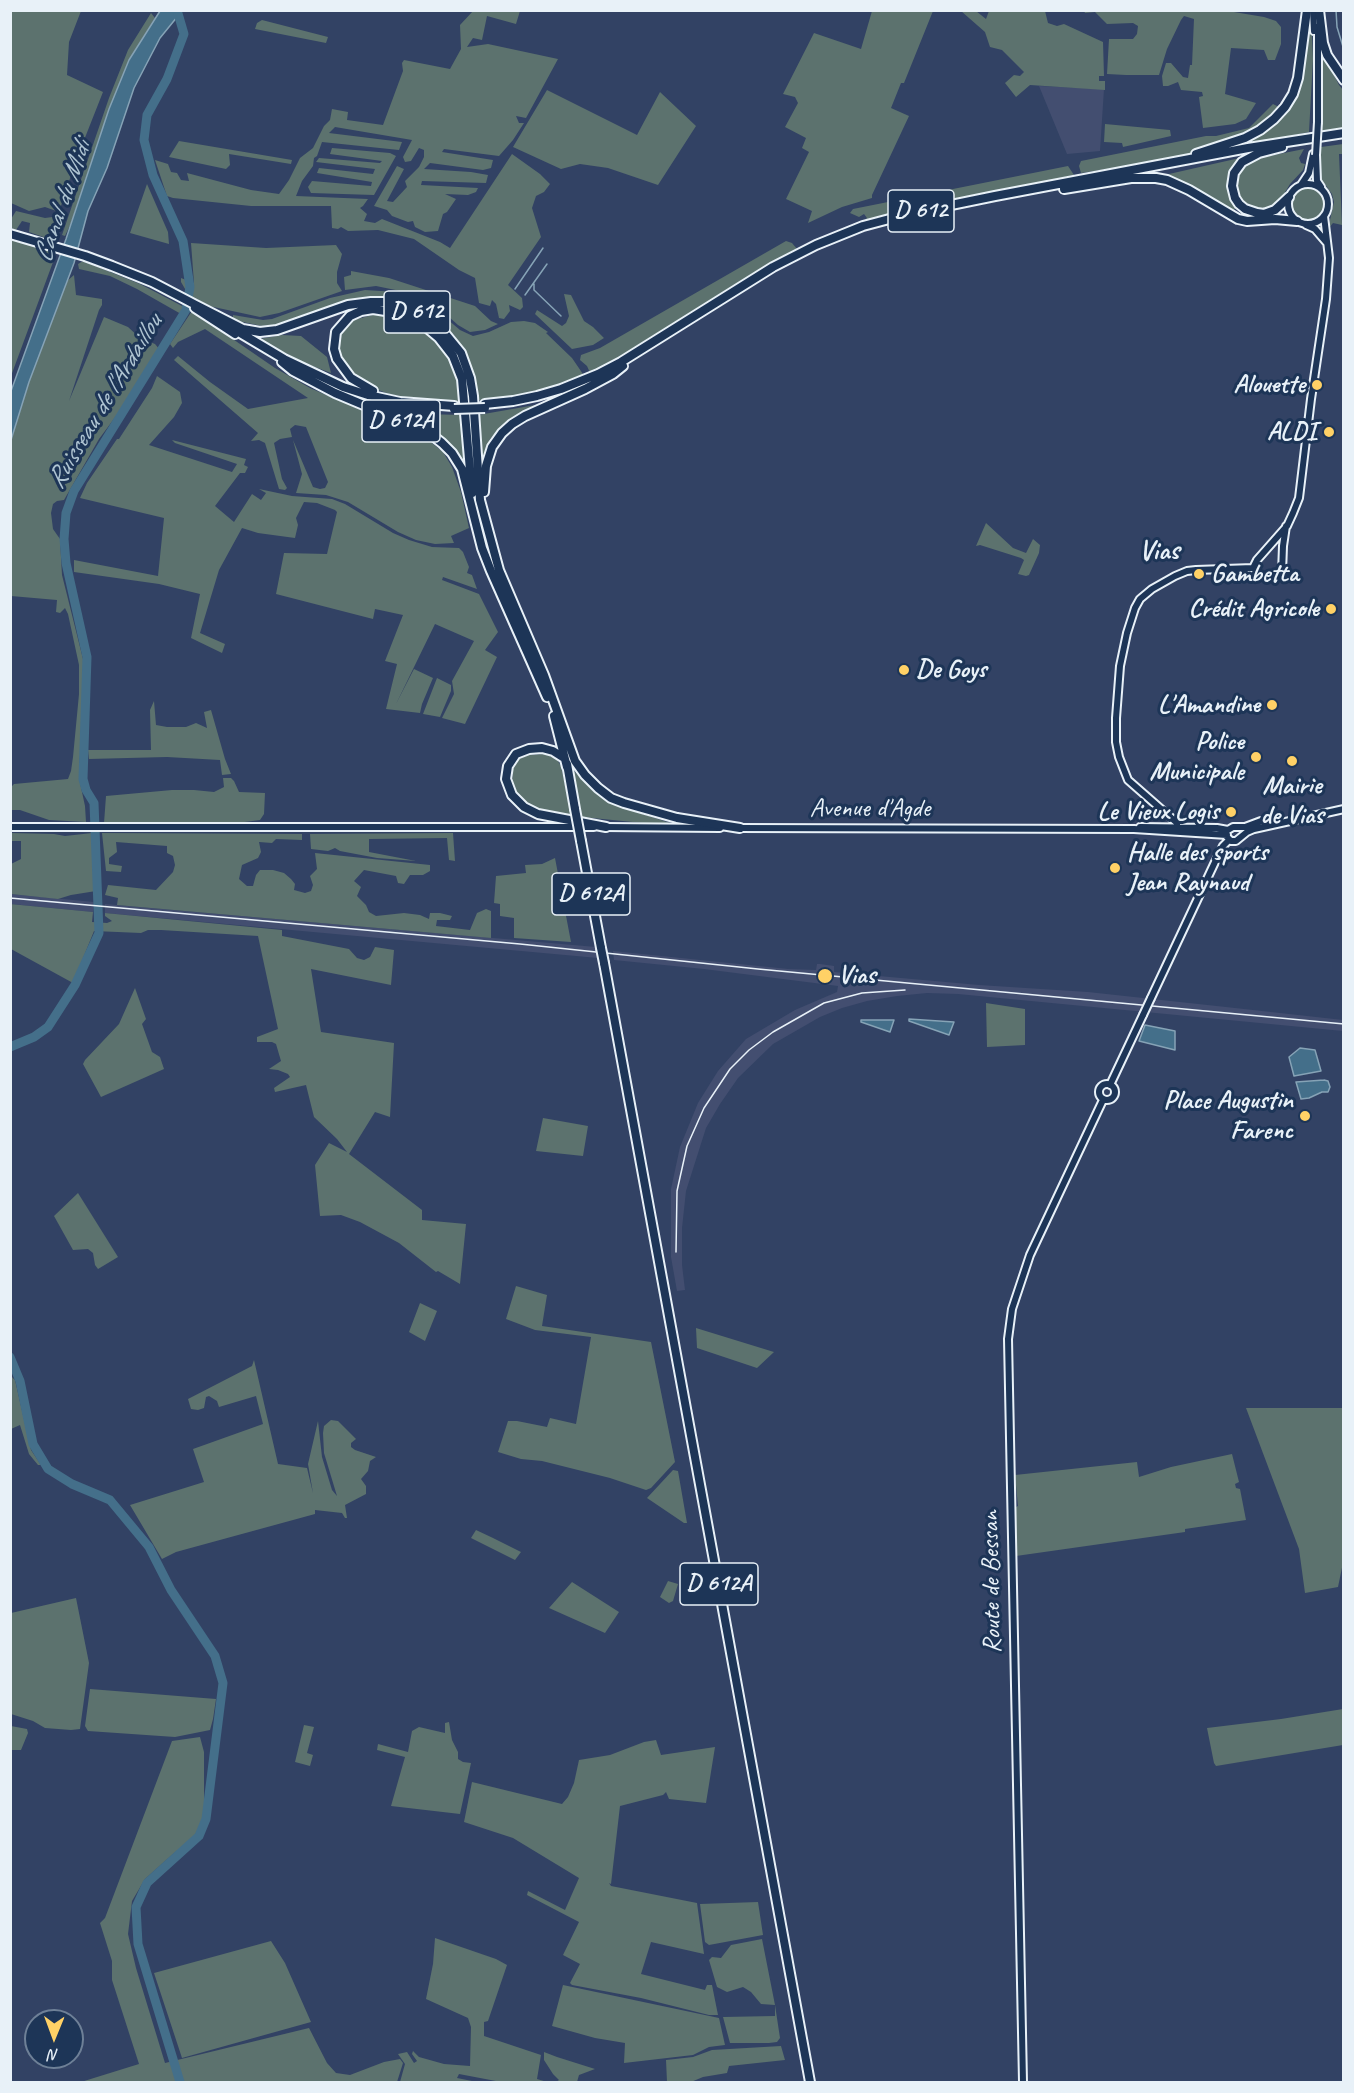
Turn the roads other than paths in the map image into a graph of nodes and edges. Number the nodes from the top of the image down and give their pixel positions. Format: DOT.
graph roads {
  1 [pos="1307,10"];
  2 [pos="1316,10"];
  3 [pos="1344,80"];
  4 [pos="1344,136"];
  5 [pos="1282,147"];
  6 [pos="1315,154"];
  7 [pos="1159,165"];
  8 [pos="1301,185"];
  9 [pos="1076,187"];
  10 [pos="1323,190"];
  11 [pos="1289,197"];
  12 [pos="1324,216"];
  13 [pos="1297,221"];
  14 [pos="1306,224"];
  15 [pos="10,234"];
  16 [pos="1328,244"];
  17 [pos="197,307"];
  18 [pos="282,362"];
  19 [pos="600,377"];
  20 [pos="582,385"];
  21 [pos="410,403"];
  22 [pos="454,407"];
  23 [pos="485,518"];
  24 [pos="475,522"];
  25 [pos="1287,526"];
  26 [pos="1282,573"];
  27 [pos="557,713"];
  28 [pos="564,758"];
  29 [pos="567,767"];
  30 [pos="1344,809"];
  31 [pos="1284,821"];
  32 [pos="10,827"];
  33 [pos="606,827"];
  34 [pos="740,828"];
  35 [pos="1239,828"];
  36 [pos="1177,829"];
  37 [pos="1228,835"];
  38 [pos="1243,836"];
  39 [pos="1110,1084"];
  40 [pos="1102,1100"];
  41 [pos="810,2082"];
  42 [pos="1023,2082"];
  1 -- 7 [label="highway"];
  2 -- 3 [label="highway"];
  2 -- 6 [label="street, bridge"];
  4 -- 5 [label="highway, D 612"];
  4 -- 7 [label="highway, D 612"];
  5 -- 9 [label="highway, D 612"];
  5 -- 11 [label="highway"];
  6 -- 8 [label="street"];
  6 -- 10 [label="street"];
  7 -- 19 [label="highway, D 612"];
  8 -- 10 [label="street"];
  8 -- 11 [label="street"];
  9 -- 13 [label="highway"];
  9 -- 19 [label="highway, D 612"];
  10 -- 12 [label="street"];
  11 -- 13 [label="street"];
  12 -- 14 [label="street"];
  12 -- 16 [label="street"];
  13 -- 14 [label="street"];
  14 -- 16 [label="street"];
  15 -- 17 [label="highway, D 612"];
  16 -- 25 [label="street"];
  17 -- 18 [label="highway, D 612"];
  17 -- 21 [label="highway, D 612"];
  17 -- 23 [label="highway, D 612"];
  18 -- 22 [label="highway, D 612"];
  18 -- 24 [label="highway, D 612A"];
  19 -- 20 [label="highway, D 612"];
  20 -- 22 [label="highway, D 612, bridge"];
  20 -- 23 [label="highway, D 612"];
  21 -- 22 [label="highway, D 612"];
  21 -- 24 [label="highway, D 612A"];
  23 -- 27 [label="highway, D 612A"];
  24 -- 28 [label="highway, D 612A"];
  25 -- 26 [label="street"];
  25 -- 36 [label="street"];
  27 -- 29 [label="highway, D 612A"];
  27 -- 34 [label="highway"];
  28 -- 29 [label="highway, D 612A"];
  28 -- 33 [label="highway"];
  29 -- 41 [label="highway, D 612A, bridge"];
  30 -- 31 [label="street"];
  31 -- 35 [label="street"];
  31 -- 38 [label="street"];
  32 -- 33 [label="street, Avenue d'Agde"];
  33 -- 34 [label="street, Avenue d'Agde"];
  34 -- 36 [label="street, Avenue d'Agde"];
  35 -- 37 [label="street"];
  35 -- 38 [label="street"];
  36 -- 37 [label="street, Avenue d'Agde"];
  37 -- 38 [label="street"];
  37 -- 39 [label="street, Route de Bessan, bridge"];
  39 -- 40 [label="street, Route de Bessan"];
  39 -- 40 [label="street, Route de Bessan"];
  40 -- 42 [label="street, Route de Bessan"];
}
